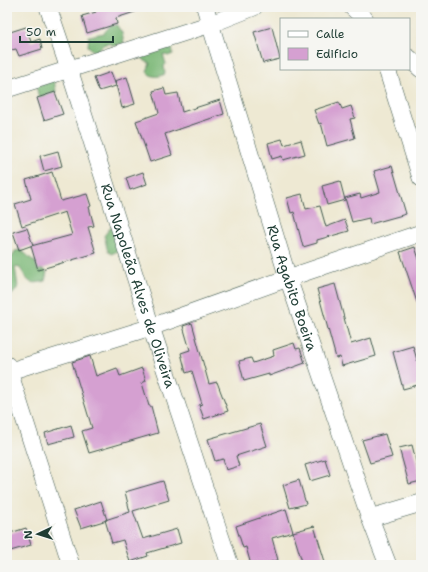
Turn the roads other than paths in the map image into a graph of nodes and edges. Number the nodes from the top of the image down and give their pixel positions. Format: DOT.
graph roads {
  1 [pos="48,7"];
  2 [pos="206,7"];
  3 [pos="254,7"];
  4 [pos="352,7"];
  5 [pos="364,18"];
  6 [pos="211,24"];
  7 [pos="410,59"];
  8 [pos="69,69"];
  9 [pos="421,69"];
  10 [pos="387,70"];
  11 [pos="7,89"];
  12 [pos="421,178"];
  13 [pos="421,233"];
  14 [pos="288,278"];
  15 [pos="151,327"];
  16 [pos="8,370"];
  17 [pos="421,503"];
  18 [pos="370,518"];
  19 [pos="71,565"];
  20 [pos="230,565"];
  21 [pos="388,565"];
  1 -- 8 [label="street, Rua Napoleão Alves de Oliveira"];
  2 -- 6 [label="street, Rua Agabito Boeira"];
  3 -- 6 [label="street"];
  4 -- 5 [label="street"];
  6 -- 8 [label="street"];
  6 -- 14 [label="street, Rua Agabito Boeira"];
  7 -- 9 [label="street"];
  8 -- 11 [label="street"];
  8 -- 15 [label="street, Rua Napoleão Alves de Oliveira"];
  10 -- 12 [label="street"];
  13 -- 14 [label="street"];
  14 -- 15 [label="street"];
  14 -- 18 [label="street, Rua Agabito Boeira"];
  15 -- 16 [label="street"];
  15 -- 20 [label="street, Rua Napoleão Alves de Oliveira"];
  16 -- 19 [label="street"];
  17 -- 18 [label="street"];
  18 -- 21 [label="street, Rua Agabito Boeira"];
}
